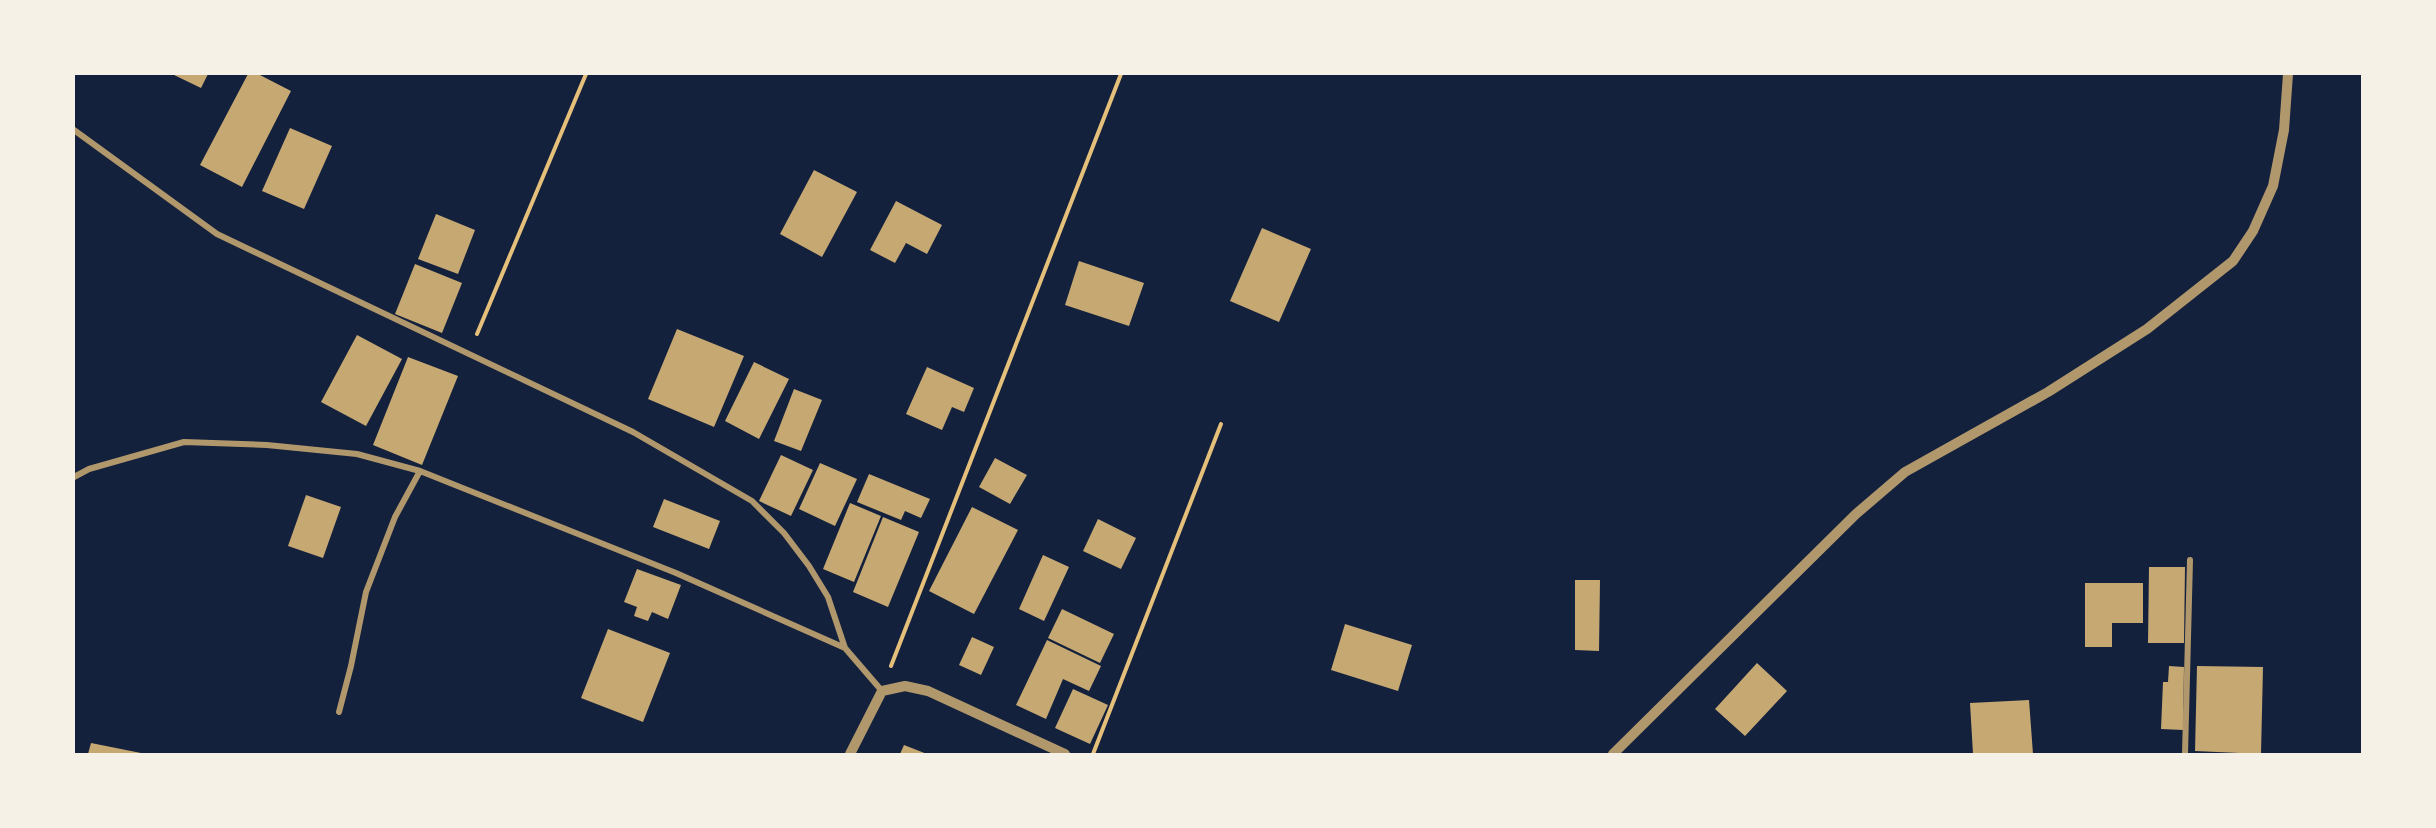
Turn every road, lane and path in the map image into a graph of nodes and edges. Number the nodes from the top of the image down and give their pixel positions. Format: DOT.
graph roads {
  1 [pos="586,74"];
  2 [pos="1121,74"];
  3 [pos="2288,74"];
  4 [pos="74,130"];
  5 [pos="468,354"];
  6 [pos="1221,424"];
  7 [pos="420,471"];
  8 [pos="74,477"];
  9 [pos="2190,560"];
  10 [pos="845,648"];
  11 [pos="882,691"];
  12 [pos="339,712"];
  13 [pos="850,754"];
  14 [pos="1065,754"];
  15 [pos="1093,754"];
  16 [pos="1613,754"];
  17 [pos="2186,754"];
  1 -- 5 [label="path"];
  2 -- 11 [label="path"];
  3 -- 16 [label="street"];
  4 -- 5 [label="street"];
  5 -- 10 [label="street"];
  6 -- 15 [label="path"];
  7 -- 8 [label="street"];
  7 -- 10 [label="street"];
  7 -- 12 [label="street"];
  9 -- 17 [label="street"];
  10 -- 11 [label="street"];
  11 -- 13 [label="street"];
  11 -- 14 [label="street"];
}
